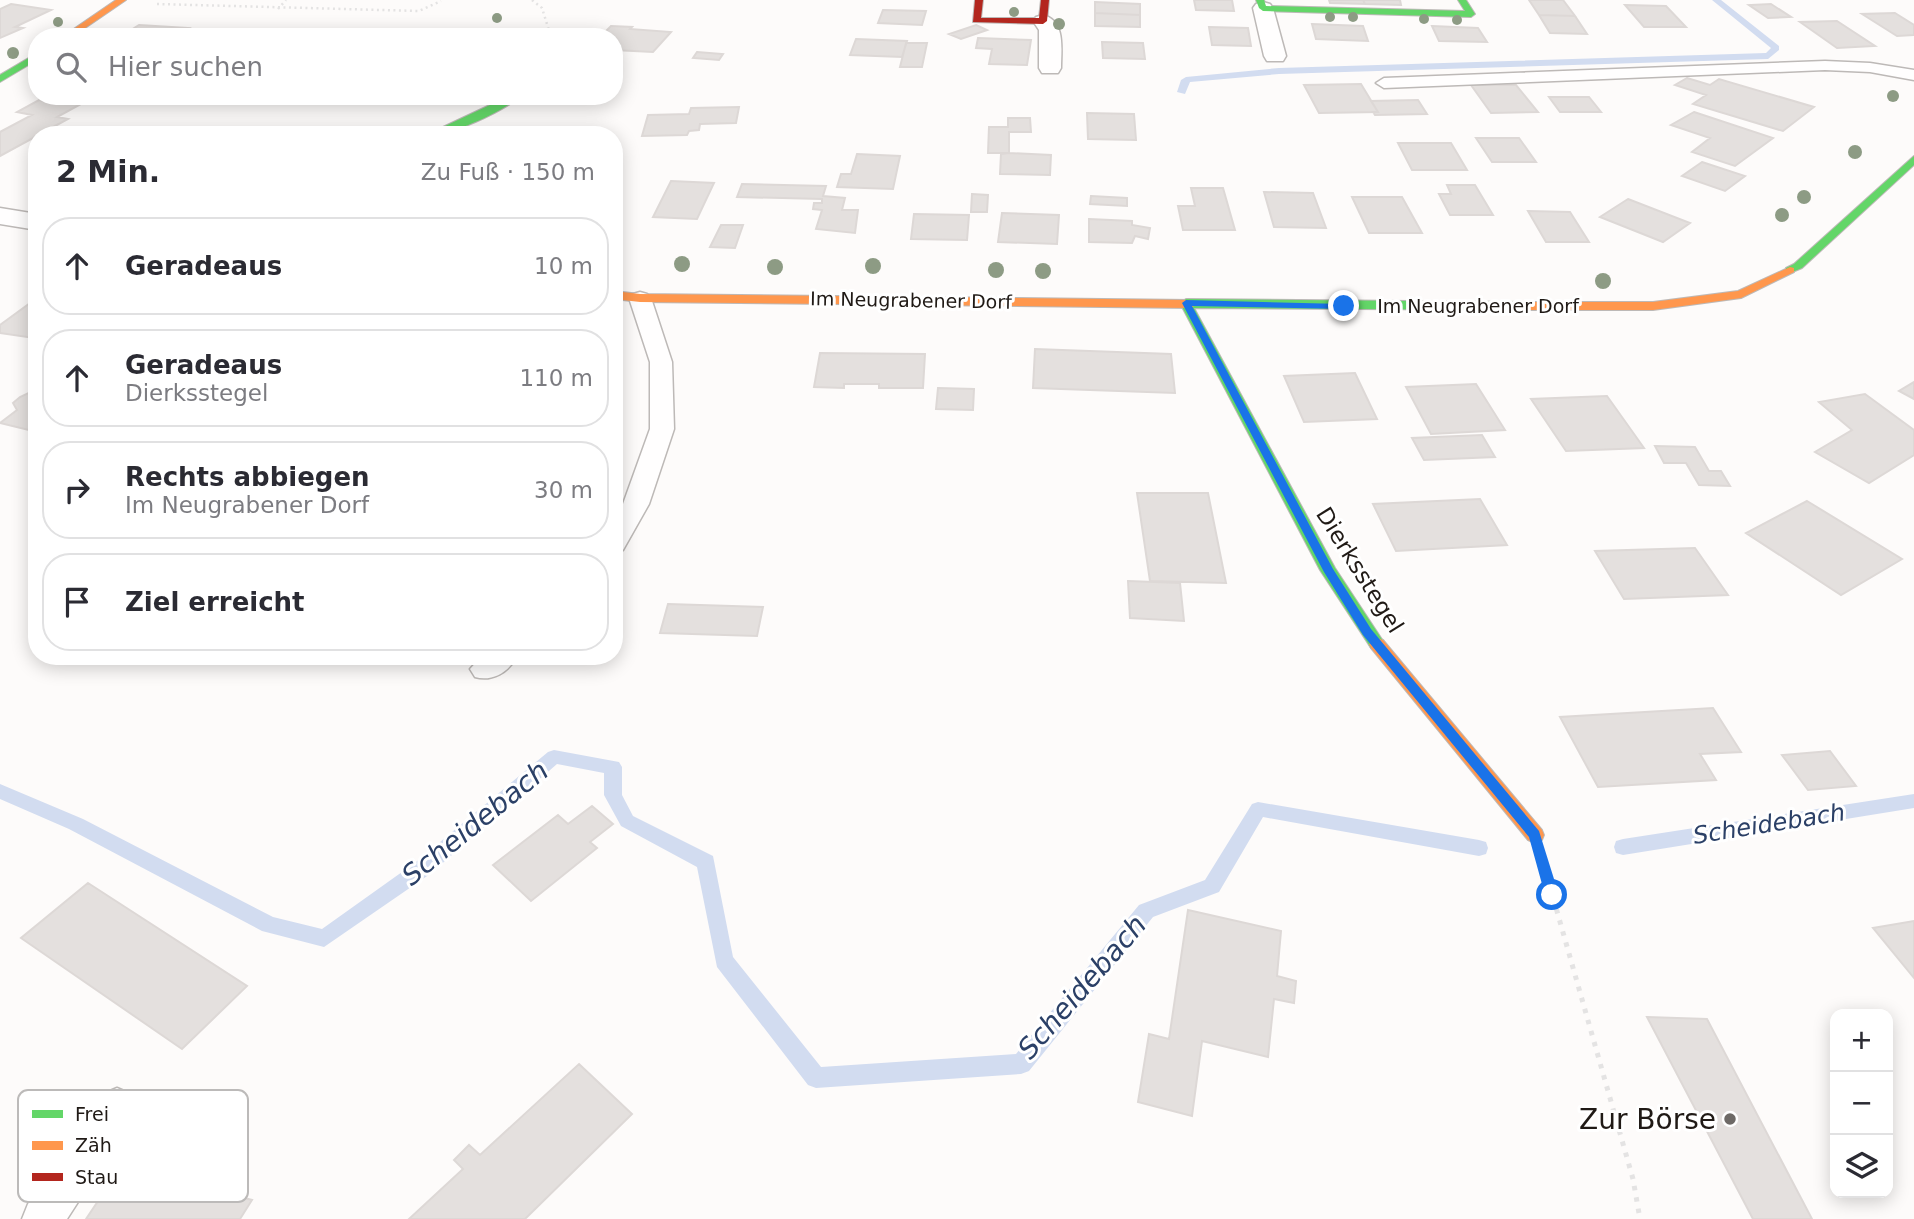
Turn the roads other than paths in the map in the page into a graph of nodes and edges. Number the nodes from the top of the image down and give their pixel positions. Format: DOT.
graph roads {
  1 [pos="114,0"];
  2 [pos="122,0"];
  3 [pos="979,0"];
  4 [pos="1462,0"];
  5 [pos="1262,4"];
  6 [pos="1044,10"];
  7 [pos="89,20"];
  8 [pos="78,28"];
  9 [pos="1275,56"];
  10 [pos="28,62"];
  11 [pos="1050,68"];
  12 [pos="1914,75"];
  13 [pos="0,79"];
  14 [pos="1384,83"];
  15 [pos="499,105"];
  16 [pos="455,126"];
  17 [pos="1914,159"];
  18 [pos="0,216"];
  19 [pos="28,221"];
  20 [pos="623,296"];
  21 [pos="640,298"];
  22 [pos="1186,303"];
  23 [pos="623,528"];
  24 [pos="1535,835"];
  25 [pos="54,1202"];
  26 [pos="43,1219"];
  1 -- 7 [label="street"];
  2 -- 7 [label="street"];
  3 -- 6 [label="street"];
  4 -- 5 [label="street"];
  5 -- 9 [label="street"];
  6 -- 11 [label="street"];
  7 -- 8 [label="street"];
  10 -- 13 [label="street"];
  12 -- 14 [label="lane"];
  15 -- 16 [label="street"];
  17 -- 22 [label="street, Im Neugrabener Dorf"];
  18 -- 19 [label="street"];
  20 -- 21 [label="street, Im Neugrabener Dorf"];
  21 -- 22 [label="street, Im Neugrabener Dorf"];
  21 -- 23 [label="lane"];
  22 -- 24 [label="street, Dierksstegel"];
  25 -- 26 [label="lane"];
}
